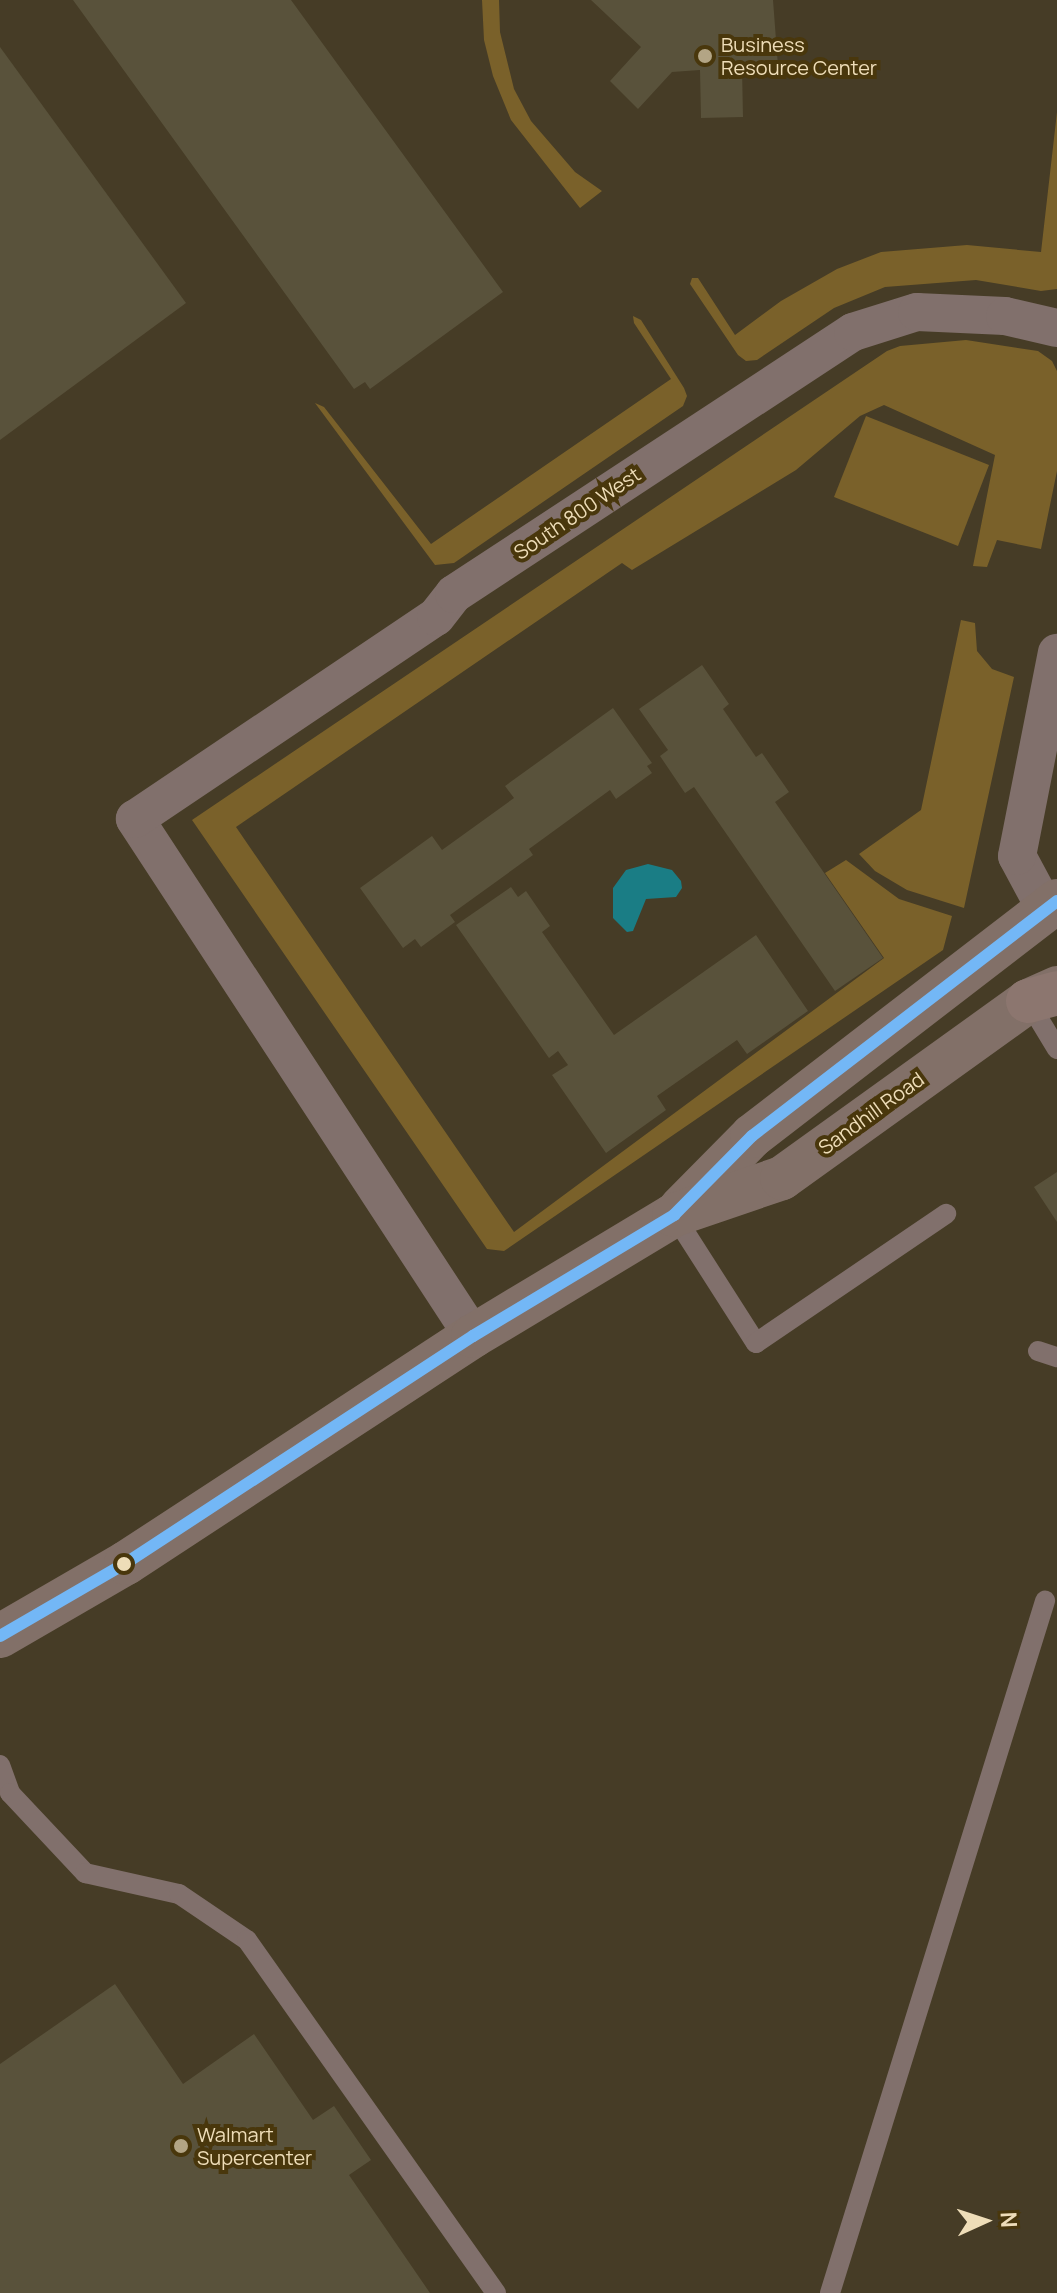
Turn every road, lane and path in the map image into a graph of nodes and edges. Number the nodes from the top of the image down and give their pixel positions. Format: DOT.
graph roads {
  1 [pos="1057,328"];
  2 [pos="1057,653"];
  3 [pos="1051,906"];
  4 [pos="1047,994"];
  5 [pos="1057,1049"];
  6 [pos="946,1214"];
  7 [pos="674,1215"];
  8 [pos="473,1336"];
  9 [pos="1045,1601"];
  10 [pos="0,1636"];
  11 [pos="0,1765"];
  12 [pos="496,2293"];
  13 [pos="830,2293"];
  1 -- 8 [label="street, South 800 West"];
  2 -- 3 [label="street"];
  3 -- 7 [label="street, Sandhill Road"];
  4 -- 5 [label="lane"];
  4 -- 7 [label="street, Sandhill Road"];
  6 -- 7 [label="lane"];
  7 -- 8 [label="street, Sandhill Road"];
  8 -- 10 [label="street, Sandhill Road"];
  9 -- 13 [label="lane"];
  11 -- 12 [label="lane"];
}
